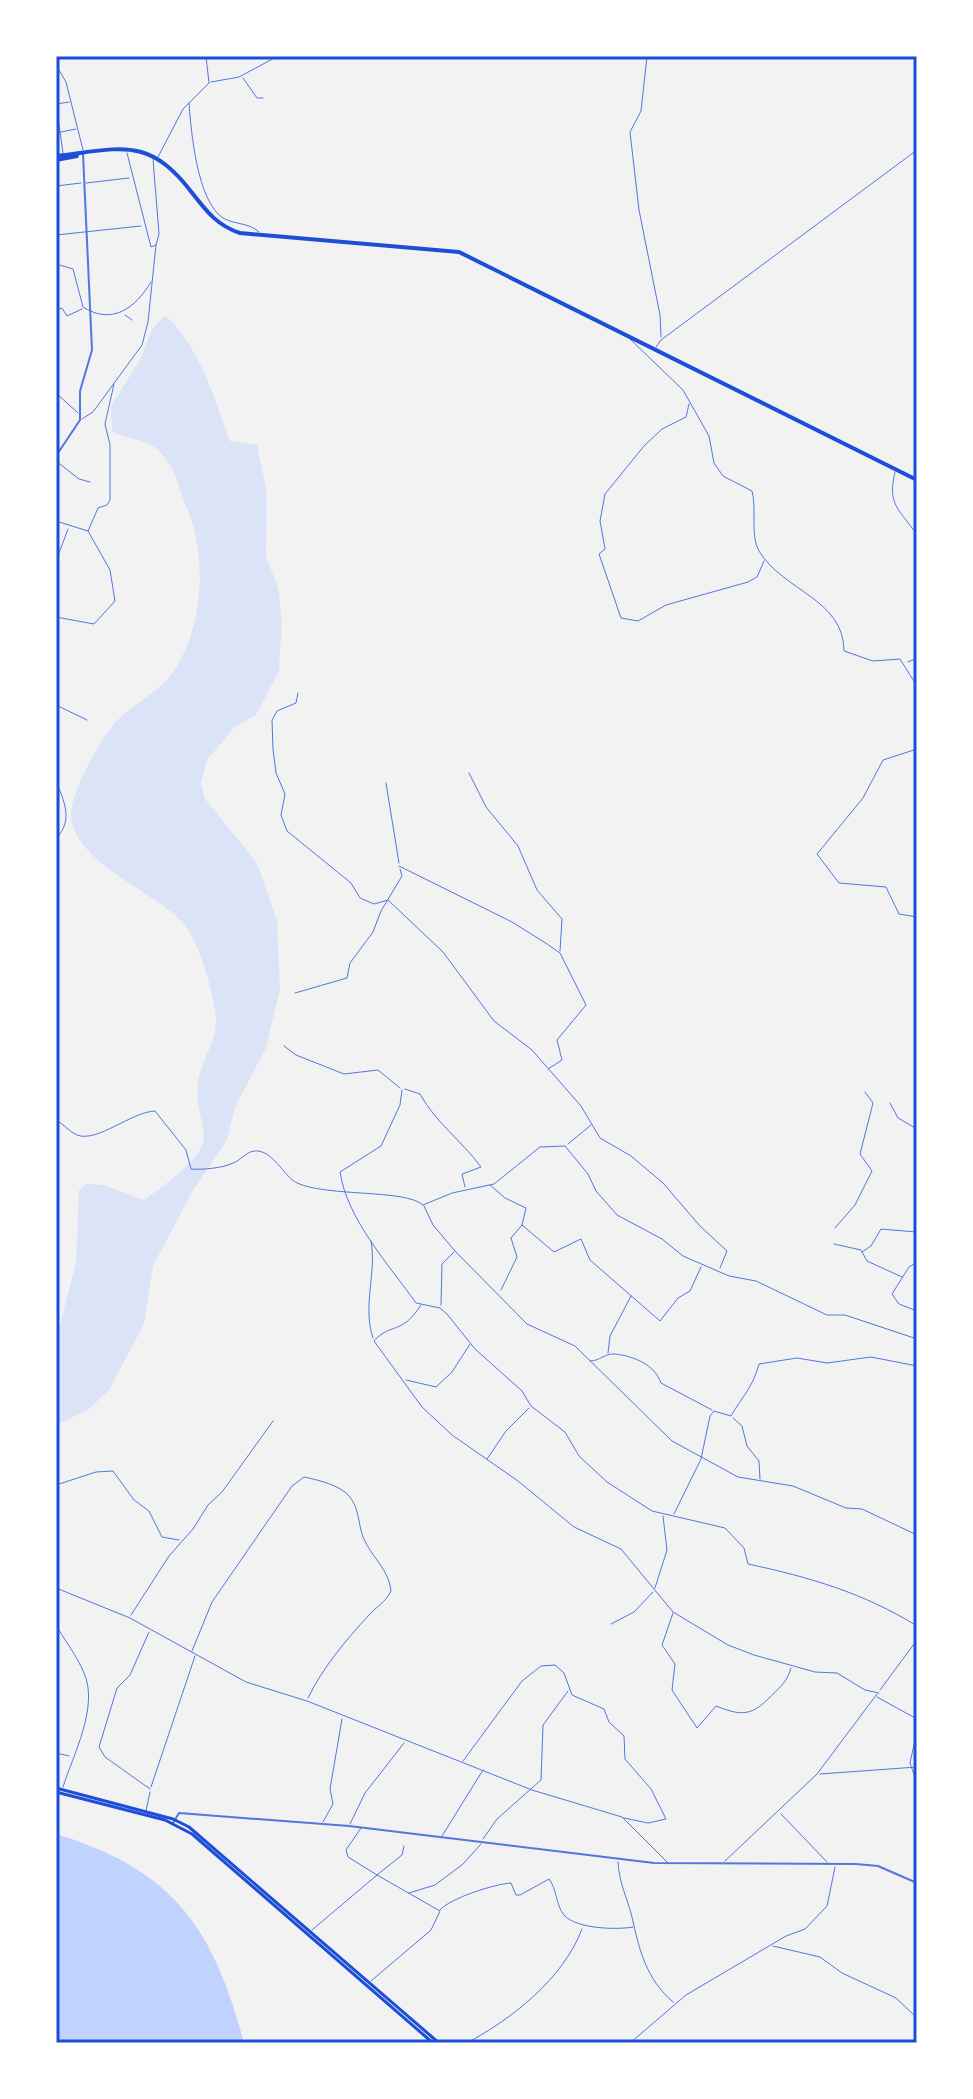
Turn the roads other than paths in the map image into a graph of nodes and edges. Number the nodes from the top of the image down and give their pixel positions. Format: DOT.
graph roads {
  1 [pos="206,56"];
  2 [pos="278,56"];
  3 [pos="647,56"];
  4 [pos="56,65"];
  5 [pos="241,76"];
  6 [pos="209,83"];
  7 [pos="263,98"];
  8 [pos="71,101"];
  9 [pos="189,103"];
  10 [pos="56,104"];
  11 [pos="58,117"];
  12 [pos="78,129"];
  13 [pos="61,132"];
  14 [pos="56,133"];
  15 [pos="127,150"];
  16 [pos="917,150"];
  17 [pos="83,154"];
  18 [pos="64,155"];
  19 [pos="155,156"];
  20 [pos="56,158"];
  21 [pos="132,177"];
  22 [pos="85,183"];
  23 [pos="56,186"];
  24 [pos="143,225"];
  25 [pos="87,232"];
  26 [pos="56,235"];
  27 [pos="263,237"];
  28 [pos="156,245"];
  29 [pos="56,264"];
  30 [pos="152,281"];
  31 [pos="83,307"];
  32 [pos="56,310"];
  33 [pos="91,311"];
  34 [pos="123,314"];
  35 [pos="132,320"];
  36 [pos="628,337"];
  37 [pos="661,340"];
  38 [pos="655,350"];
  39 [pos="114,384"];
  40 [pos="56,393"];
  41 [pos="689,402"];
  42 [pos="79,414"];
  43 [pos="80,420"];
  44 [pos="56,456"];
  45 [pos="56,461"];
  46 [pos="896,469"];
  47 [pos="917,480"];
  48 [pos="90,482"];
  49 [pos="56,521"];
  50 [pos="69,527"];
  51 [pos="88,531"];
  52 [pos="917,535"];
  53 [pos="58,542"];
  54 [pos="62,543"];
  55 [pos="59,553"];
  56 [pos="765,559"];
  57 [pos="56,617"];
  58 [pos="917,658"];
  59 [pos="905,664"];
  60 [pos="917,686"];
  61 [pos="298,693"];
  62 [pos="56,705"];
  63 [pos="87,720"];
  64 [pos="917,749"];
  65 [pos="469,773"];
  66 [pos="56,781"];
  67 [pos="386,783"];
  68 [pos="56,838"];
  69 [pos="399,866"];
  70 [pos="388,900"];
  71 [pos="917,917"];
  72 [pos="560,953"];
  73 [pos="295,993"];
  74 [pos="284,1046"];
  75 [pos="547,1069"];
  76 [pos="402,1090"];
  77 [pos="865,1092"];
  78 [pos="890,1103"];
  79 [pos="56,1120"];
  80 [pos="591,1125"];
  81 [pos="917,1129"];
  82 [pos="565,1146"];
  83 [pos="490,1185"];
  84 [pos="466,1189"];
  85 [pos="343,1192"];
  86 [pos="423,1205"];
  87 [pos="522,1225"];
  88 [pos="835,1228"];
  89 [pos="371,1240"];
  90 [pos="834,1244"];
  91 [pos="455,1251"];
  92 [pos="862,1252"];
  93 [pos="916,1262"];
  94 [pos="702,1265"];
  95 [pos="718,1270"];
  96 [pos="902,1277"];
  97 [pos="500,1292"];
  98 [pos="631,1296"];
  99 [pos="421,1305"];
  100 [pos="440,1308"];
  101 [pos="917,1311"];
  102 [pos="917,1339"];
  103 [pos="374,1341"];
  104 [pos="471,1343"];
  105 [pos="608,1355"];
  106 [pos="588,1361"];
  107 [pos="917,1366"];
  108 [pos="404,1380"];
  109 [pos="531,1406"];
  110 [pos="714,1411"];
  111 [pos="731,1416"];
  112 [pos="273,1421"];
  113 [pos="701,1459"];
  114 [pos="485,1461"];
  115 [pos="760,1481"];
  116 [pos="56,1485"];
  117 [pos="664,1513"];
  118 [pos="673,1515"];
  119 [pos="917,1535"];
  120 [pos="182,1540"];
  121 [pos="56,1588"];
  122 [pos="654,1590"];
  123 [pos="673,1612"];
  124 [pos="130,1618"];
  125 [pos="611,1624"];
  126 [pos="56,1625"];
  127 [pos="917,1626"];
  128 [pos="150,1630"];
  129 [pos="917,1640"];
  130 [pos="192,1652"];
  131 [pos="195,1654"];
  132 [pos="791,1665"];
  133 [pos="569,1690"];
  134 [pos="879,1693"];
  135 [pos="876,1696"];
  136 [pos="307,1701"];
  137 [pos="342,1717"];
  138 [pos="917,1719"];
  139 [pos="917,1731"];
  140 [pos="405,1741"];
  141 [pos="56,1753"];
  142 [pos="72,1757"];
  143 [pos="462,1762"];
  144 [pos="917,1767"];
  145 [pos="911,1768"];
  146 [pos="483,1770"];
  147 [pos="817,1774"];
  148 [pos="917,1783"];
  149 [pos="150,1789"];
  150 [pos="56,1790"];
  151 [pos="532,1790"];
  152 [pos="62,1792"];
  153 [pos="779,1812"];
  154 [pos="145,1813"];
  155 [pos="622,1817"];
  156 [pos="173,1821"];
  157 [pos="322,1824"];
  158 [pos="349,1826"];
  159 [pos="361,1828"];
  160 [pos="442,1836"];
  161 [pos="482,1841"];
  162 [pos="404,1846"];
  163 [pos="618,1858"];
  164 [pos="669,1863"];
  165 [pos="723,1863"];
  166 [pos="830,1864"];
  167 [pos="835,1864"];
  168 [pos="377,1875"];
  169 [pos="917,1883"];
  170 [pos="409,1893"];
  171 [pos="440,1911"];
  172 [pos="583,1926"];
  173 [pos="633,1927"];
  174 [pos="309,1932"];
  175 [pos="773,1946"];
  176 [pos="367,1984"];
  177 [pos="675,2003"];
  178 [pos="917,2018"];
  179 [pos="436,2043"];
  180 [pos="467,2043"];
  181 [pos="630,2043"];
  1 -- 6 [label="street"];
  2 -- 5 [label="street"];
  3 -- 37 [label="street"];
  4 -- 8 [label="street"];
  5 -- 6 [label="street"];
  5 -- 7 [label="street"];
  6 -- 9 [label="street"];
  8 -- 10 [label="street"];
  8 -- 12 [label="street"];
  9 -- 19 [label="street"];
  9 -- 27 [label="street"];
  11 -- 13 [label="street"];
  12 -- 13 [label="street"];
  12 -- 17 [label="street"];
  13 -- 14 [label="street"];
  13 -- 18 [label="street"];
  15 -- 17 [label="highway"];
  15 -- 19 [label="highway"];
  15 -- 21 [label="street"];
  16 -- 37 [label="street"];
  17 -- 18 [label="highway"];
  17 -- 20 [label="highway"];
  17 -- 22 [label="street"];
  18 -- 20 [label="highway"];
  19 -- 27 [label="highway"];
  19 -- 28 [label="street"];
  21 -- 22 [label="street"];
  21 -- 24 [label="street"];
  22 -- 23 [label="street"];
  22 -- 25 [label="street"];
  24 -- 25 [label="street"];
  24 -- 28 [label="street"];
  25 -- 26 [label="street"];
  25 -- 33 [label="street"];
  27 -- 36 [label="highway"];
  28 -- 30 [label="street"];
  29 -- 31 [label="street"];
  30 -- 34 [label="street"];
  30 -- 39 [label="street"];
  31 -- 32 [label="street"];
  31 -- 33 [label="street"];
  33 -- 34 [label="street"];
  33 -- 42 [label="street"];
  34 -- 35 [label="street"];
  36 -- 38 [label="highway"];
  36 -- 41 [label="street"];
  37 -- 38 [label="street"];
  38 -- 46 [label="highway"];
  39 -- 43 [label="street"];
  39 -- 51 [label="street"];
  40 -- 42 [label="street"];
  41 -- 56 [label="street"];
  41 -- 56 [label="street"];
  42 -- 43 [label="street"];
  43 -- 44 [label="street"];
  45 -- 48 [label="street"];
  46 -- 47 [label="highway"];
  46 -- 52 [label="street"];
  49 -- 50 [label="street"];
  50 -- 51 [label="street"];
  50 -- 54 [label="street"];
  51 -- 57 [label="street"];
  53 -- 54 [label="street"];
  54 -- 55 [label="street"];
  56 -- 59 [label="street"];
  58 -- 59 [label="street"];
  59 -- 60 [label="street"];
  61 -- 70 [label="street"];
  62 -- 63 [label="street"];
  64 -- 71 [label="street"];
  65 -- 72 [label="street"];
  66 -- 68 [label="street"];
  67 -- 69 [label="street"];
  69 -- 70 [label="street"];
  69 -- 72 [label="street"];
  70 -- 73 [label="street"];
  70 -- 75 [label="street"];
  72 -- 75 [label="street"];
  74 -- 76 [label="street"];
  75 -- 80 [label="street"];
  76 -- 84 [label="street"];
  76 -- 85 [label="street"];
  77 -- 88 [label="street"];
  78 -- 81 [label="street"];
  79 -- 85 [label="street"];
  80 -- 82 [label="street"];
  80 -- 95 [label="street"];
  82 -- 83 [label="street"];
  82 -- 94 [label="street"];
  83 -- 84 [label="street"];
  83 -- 87 [label="street"];
  84 -- 86 [label="street"];
  85 -- 86 [label="street"];
  85 -- 89 [label="street"];
  86 -- 91 [label="street"];
  87 -- 97 [label="street"];
  87 -- 98 [label="street"];
  89 -- 99 [label="street"];
  89 -- 103 [label="street"];
  90 -- 92 [label="street"];
  91 -- 97 [label="street"];
  91 -- 100 [label="street"];
  92 -- 93 [label="street"];
  92 -- 96 [label="street"];
  93 -- 96 [label="street"];
  94 -- 95 [label="street"];
  94 -- 98 [label="street"];
  95 -- 102 [label="street"];
  96 -- 101 [label="street"];
  97 -- 106 [label="street"];
  98 -- 105 [label="street"];
  99 -- 100 [label="street"];
  99 -- 103 [label="street"];
  100 -- 104 [label="street"];
  103 -- 108 [label="street"];
  104 -- 108 [label="street"];
  104 -- 109 [label="street"];
  105 -- 106 [label="street"];
  105 -- 110 [label="street"];
  106 -- 113 [label="street"];
  107 -- 111 [label="street"];
  108 -- 114 [label="street"];
  109 -- 114 [label="street"];
  109 -- 117 [label="street"];
  110 -- 111 [label="street"];
  110 -- 113 [label="street"];
  111 -- 115 [label="street"];
  112 -- 120 [label="street"];
  113 -- 115 [label="street"];
  113 -- 118 [label="street"];
  114 -- 122 [label="street"];
  115 -- 119 [label="street"];
  116 -- 120 [label="street"];
  117 -- 118 [label="street"];
  117 -- 122 [label="street"];
  118 -- 127 [label="street"];
  120 -- 124 [label="street"];
  121 -- 124 [label="street"];
  122 -- 123 [label="street"];
  122 -- 125 [label="street"];
  123 -- 132 [label="street"];
  123 -- 132 [label="street"];
  124 -- 128 [label="street"];
  126 -- 142 [label="street"];
  128 -- 130 [label="street"];
  128 -- 149 [label="street"];
  129 -- 134 [label="street"];
  130 -- 131 [label="street"];
  130 -- 136 [label="street"];
  131 -- 136 [label="street"];
  131 -- 149 [label="street"];
  132 -- 134 [label="street"];
  133 -- 143 [label="street"];
  133 -- 151 [label="street"];
  133 -- 155 [label="street"];
  134 -- 135 [label="street"];
  135 -- 138 [label="street"];
  135 -- 147 [label="street"];
  136 -- 137 [label="street"];
  137 -- 140 [label="street"];
  137 -- 157 [label="street"];
  139 -- 145 [label="street"];
  140 -- 143 [label="street"];
  140 -- 158 [label="street"];
  141 -- 142 [label="street"];
  142 -- 152 [label="street"];
  143 -- 146 [label="street"];
  144 -- 145 [label="street"];
  145 -- 147 [label="street"];
  145 -- 148 [label="street"];
  146 -- 151 [label="street"];
  146 -- 160 [label="street"];
  147 -- 153 [label="street"];
  149 -- 154 [label="street"];
  150 -- 152 [label="main road"];
  151 -- 155 [label="street"];
  151 -- 161 [label="street"];
  152 -- 154 [label="main road"];
  153 -- 165 [label="street"];
  153 -- 166 [label="street"];
  154 -- 156 [label="main road"];
  155 -- 164 [label="street"];
  156 -- 157 [label="street"];
  156 -- 174 [label="main road"];
  156 -- 176 [label="main road"];
  157 -- 158 [label="street"];
  158 -- 159 [label="street"];
  159 -- 160 [label="street"];
  159 -- 168 [label="street"];
  160 -- 161 [label="street"];
  161 -- 163 [label="street"];
  161 -- 170 [label="street"];
  162 -- 168 [label="street"];
  163 -- 164 [label="street"];
  163 -- 173 [label="street"];
  164 -- 165 [label="street"];
  165 -- 166 [label="street"];
  166 -- 167 [label="street"];
  167 -- 169 [label="street"];
  167 -- 175 [label="street"];
  168 -- 170 [label="street"];
  168 -- 174 [label="street"];
  170 -- 171 [label="street"];
  171 -- 172 [label="street"];
  171 -- 176 [label="street"];
  172 -- 173 [label="street"];
  172 -- 180 [label="street"];
  173 -- 177 [label="street"];
  174 -- 176 [label="main road"];
  175 -- 177 [label="street"];
  175 -- 178 [label="street"];
  176 -- 179 [label="main road"];
  177 -- 181 [label="street"];
}
